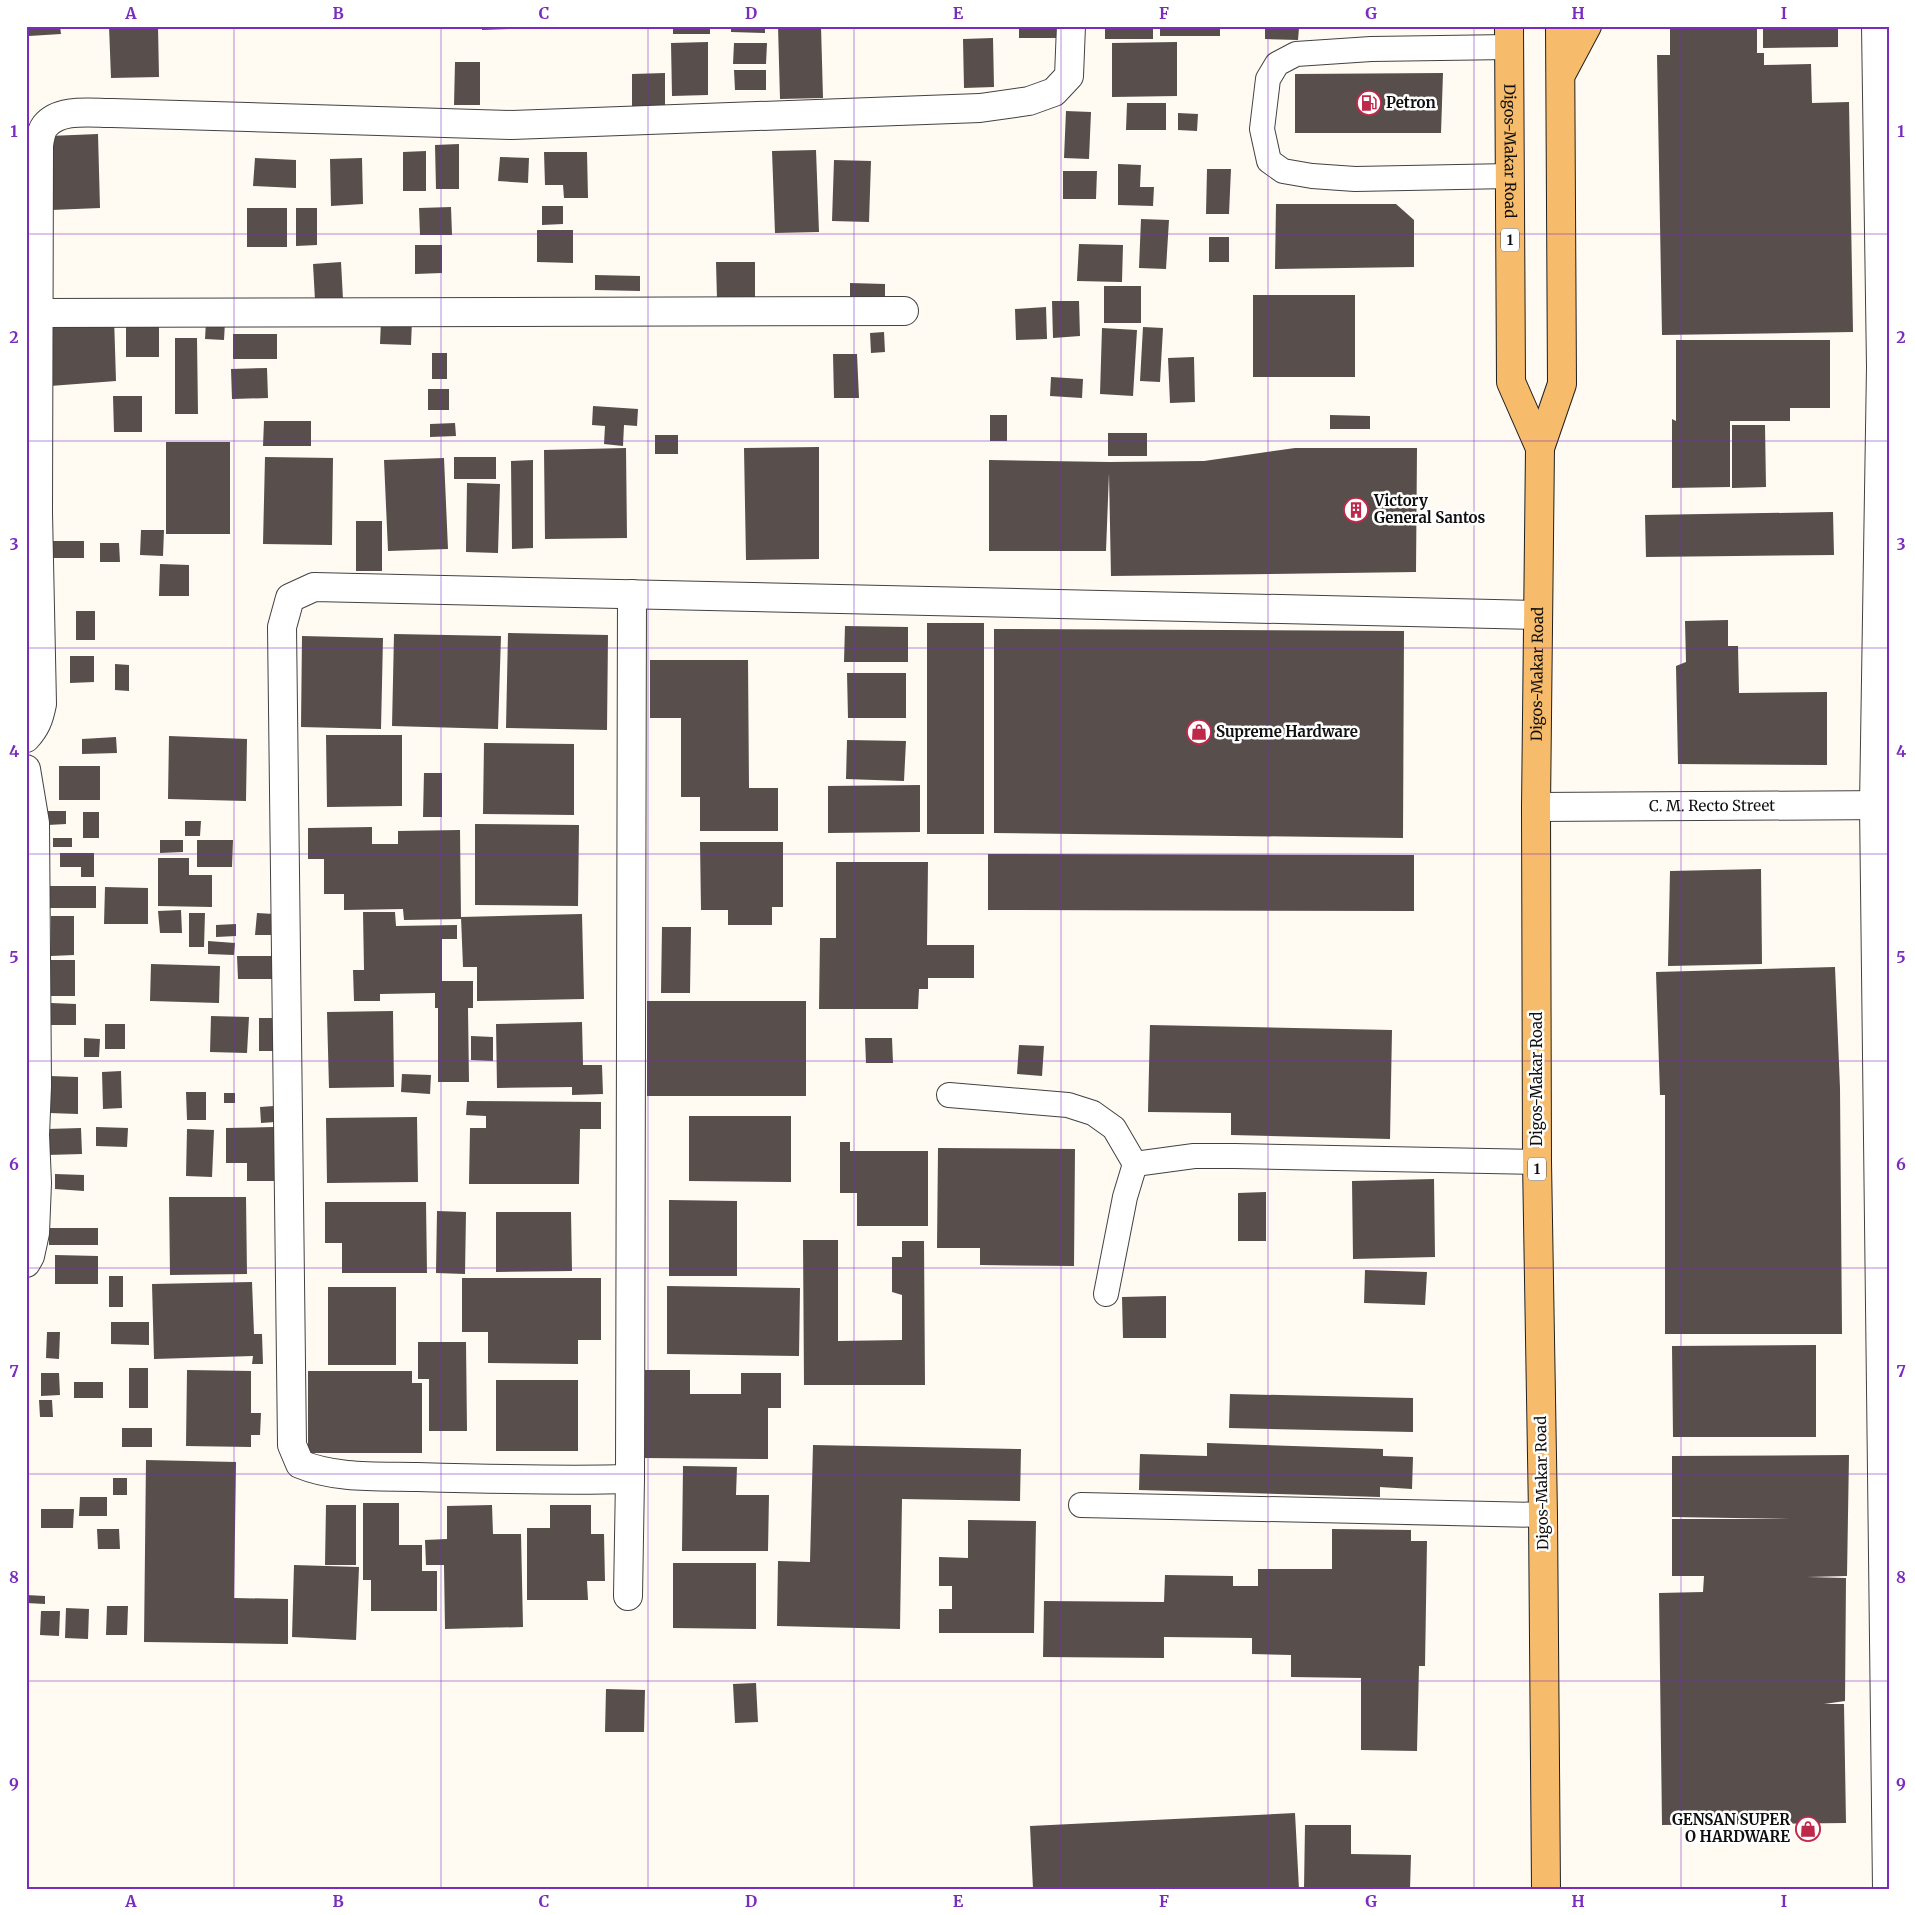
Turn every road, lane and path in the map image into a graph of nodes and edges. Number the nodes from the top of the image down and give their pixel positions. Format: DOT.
graph roads {
  1 [pos="1071,26"];
  2 [pos="1560,26"];
  3 [pos="1587,26"];
  4 [pos="1876,26"];
  5 [pos="1509,36"];
  6 [pos="1561,74"];
  7 [pos="1510,176"];
  8 [pos="904,311"];
  9 [pos="39,313"];
  10 [pos="1885,367"];
  11 [pos="1540,448"];
  12 [pos="632,594"];
  13 [pos="1538,615"];
  14 [pos="26,738"];
  15 [pos="26,769"];
  16 [pos="1882,805"];
  17 [pos="1536,807"];
  18 [pos="949,1095"];
  19 [pos="1537,1162"];
  20 [pos="1135,1164"];
  21 [pos="26,1263"];
  22 [pos="1106,1294"];
  23 [pos="630,1479"];
  24 [pos="1081,1505"];
  25 [pos="1543,1515"];
  26 [pos="628,1596"];
  27 [pos="1546,1889"];
  28 [pos="1887,1889"];
  1 -- 9 [label="street"];
  2 -- 6 [label="main road, Digos-Makar Road / 1"];
  3 -- 6 [label="main road"];
  4 -- 10 [label="street"];
  5 -- 7 [label="main road, Digos-Makar Road / 1"];
  5 -- 7 [label="lane"];
  6 -- 11 [label="main road, Digos-Makar Road / 1"];
  7 -- 11 [label="main road, Digos-Makar Road / 1"];
  8 -- 9 [label="street"];
  9 -- 14 [label="street"];
  10 -- 16 [label="street"];
  11 -- 13 [label="main road, Digos-Makar Road / 1"];
  12 -- 13 [label="street"];
  12 -- 23 [label="street"];
  12 -- 23 [label="street"];
  13 -- 17 [label="main road, Digos-Makar Road / 1"];
  15 -- 21 [label="street"];
  16 -- 17 [label="street, C. M. Recto Street"];
  16 -- 28 [label="street"];
  17 -- 19 [label="main road, Digos-Makar Road / 1"];
  18 -- 20 [label="lane"];
  19 -- 20 [label="lane"];
  19 -- 25 [label="main road, Digos-Makar Road / 1"];
  20 -- 22 [label="lane"];
  23 -- 26 [label="street"];
  24 -- 25 [label="lane"];
  25 -- 27 [label="main road, Digos-Makar Road / 1"];
}
